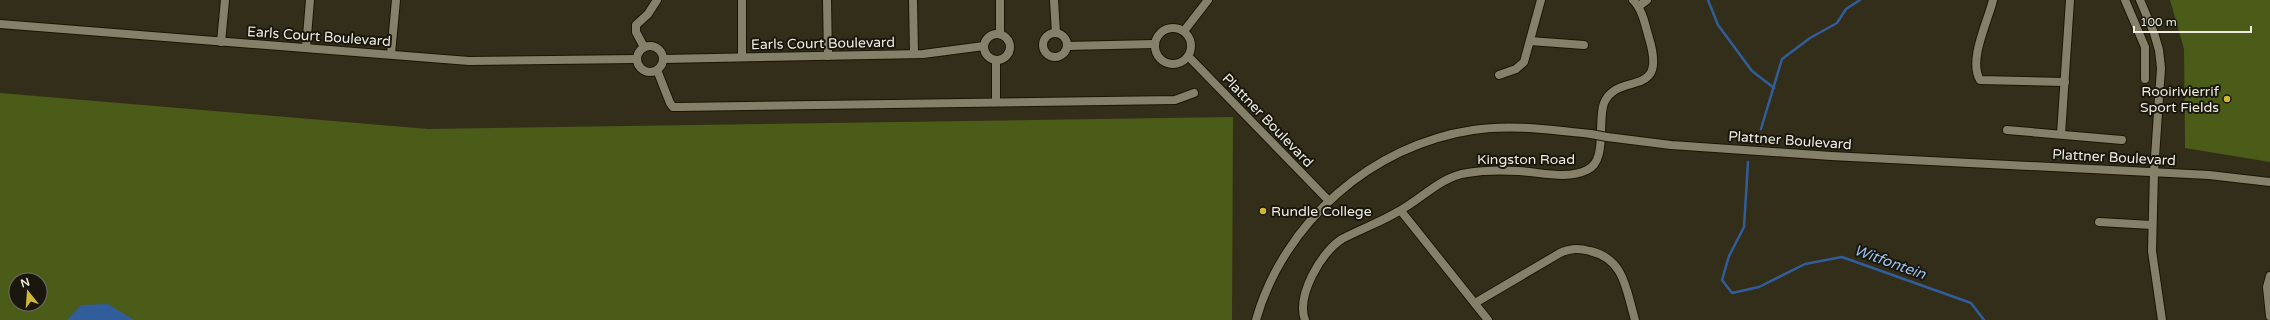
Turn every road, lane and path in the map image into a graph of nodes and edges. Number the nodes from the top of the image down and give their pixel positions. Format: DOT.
graph roads {
  1 [pos="225,0"];
  2 [pos="310,0"];
  3 [pos="396,0"];
  4 [pos="657,0"];
  5 [pos="742,0"];
  6 [pos="827,0"];
  7 [pos="913,0"];
  8 [pos="1000,0"];
  9 [pos="1054,0"];
  10 [pos="1208,0"];
  11 [pos="1541,0"];
  12 [pos="1647,0"];
  13 [pos="1993,0"];
  14 [pos="2070,0"];
  15 [pos="2124,0"];
  16 [pos="2140,0"];
  17 [pos="1636,3"];
  18 [pos="0,24"];
  19 [pos="1184,31"];
  20 [pos="1000,33"];
  21 [pos="1056,33"];
  22 [pos="1530,41"];
  23 [pos="221,42"];
  24 [pos="1154,44"];
  25 [pos="1584,44"];
  26 [pos="984,46"];
  27 [pos="1067,46"];
  28 [pos="644,47"];
  29 [pos="306,48"];
  30 [pos="391,54"];
  31 [pos="914,54"];
  32 [pos="828,56"];
  33 [pos="1188,56"];
  34 [pos="742,57"];
  35 [pos="637,59"];
  36 [pos="663,59"];
  37 [pos="996,60"];
  38 [pos="657,70"];
  39 [pos="1499,75"];
  40 [pos="2145,79"];
  41 [pos="2065,82"];
  42 [pos="1194,93"];
  43 [pos="996,102"];
  44 [pos="2007,130"];
  45 [pos="2061,134"];
  46 [pos="2122,140"];
  47 [pos="2154,172"];
  48 [pos="2270,182"];
  49 [pos="1329,201"];
  50 [pos="1401,211"];
  51 [pos="2099,222"];
  52 [pos="2152,225"];
  53 [pos="2270,276"];
  54 [pos="1475,303"];
  55 [pos="2270,316"];
  56 [pos="1256,320"];
  57 [pos="1305,320"];
  58 [pos="1488,320"];
  59 [pos="1634,320"];
  60 [pos="2162,320"];
  1 -- 23 [label="street"];
  2 -- 29 [label="street"];
  3 -- 30 [label="street"];
  4 -- 28 [label="street"];
  5 -- 34 [label="street"];
  6 -- 32 [label="street"];
  7 -- 31 [label="street"];
  8 -- 20 [label="street"];
  9 -- 21 [label="street"];
  10 -- 19 [label="street"];
  11 -- 22 [label="street"];
  12 -- 17 [label="street"];
  13 -- 41 [label="street"];
  14 -- 41 [label="street"];
  15 -- 40 [label="street"];
  16 -- 47 [label="street"];
  17 -- 50 [label="street, Kingston Road"];
  18 -- 23 [label="street, Earls Court Boulevard"];
  19 -- 24 [label="street"];
  19 -- 33 [label="street"];
  20 -- 26 [label="street"];
  20 -- 37 [label="street"];
  21 -- 27 [label="street"];
  21 -- 27 [label="street"];
  22 -- 25 [label="street"];
  22 -- 39 [label="street"];
  23 -- 29 [label="street, Earls Court Boulevard"];
  24 -- 27 [label="street"];
  24 -- 33 [label="street"];
  26 -- 31 [label="street, Earls Court Boulevard"];
  26 -- 37 [label="street"];
  28 -- 35 [label="street"];
  28 -- 36 [label="street"];
  29 -- 30 [label="street, Earls Court Boulevard"];
  30 -- 35 [label="street, Earls Court Boulevard"];
  31 -- 32 [label="street, Earls Court Boulevard"];
  32 -- 34 [label="street, Earls Court Boulevard"];
  33 -- 49 [label="street, Plattner Boulevard"];
  34 -- 36 [label="street, Earls Court Boulevard"];
  35 -- 38 [label="street"];
  36 -- 38 [label="street"];
  37 -- 43 [label="street"];
  38 -- 43 [label="street"];
  41 -- 45 [label="street"];
  42 -- 43 [label="street"];
  44 -- 45 [label="street"];
  45 -- 46 [label="street"];
  47 -- 48 [label="street, Plattner Boulevard"];
  47 -- 49 [label="street, Plattner Boulevard, bridge"];
  47 -- 52 [label="street"];
  49 -- 56 [label="street, Plattner Boulevard"];
  50 -- 54 [label="street"];
  50 -- 57 [label="street, Kingston Road"];
  51 -- 52 [label="street"];
  52 -- 60 [label="street"];
  53 -- 55 [label="street"];
  54 -- 58 [label="street"];
  54 -- 59 [label="street"];
}
